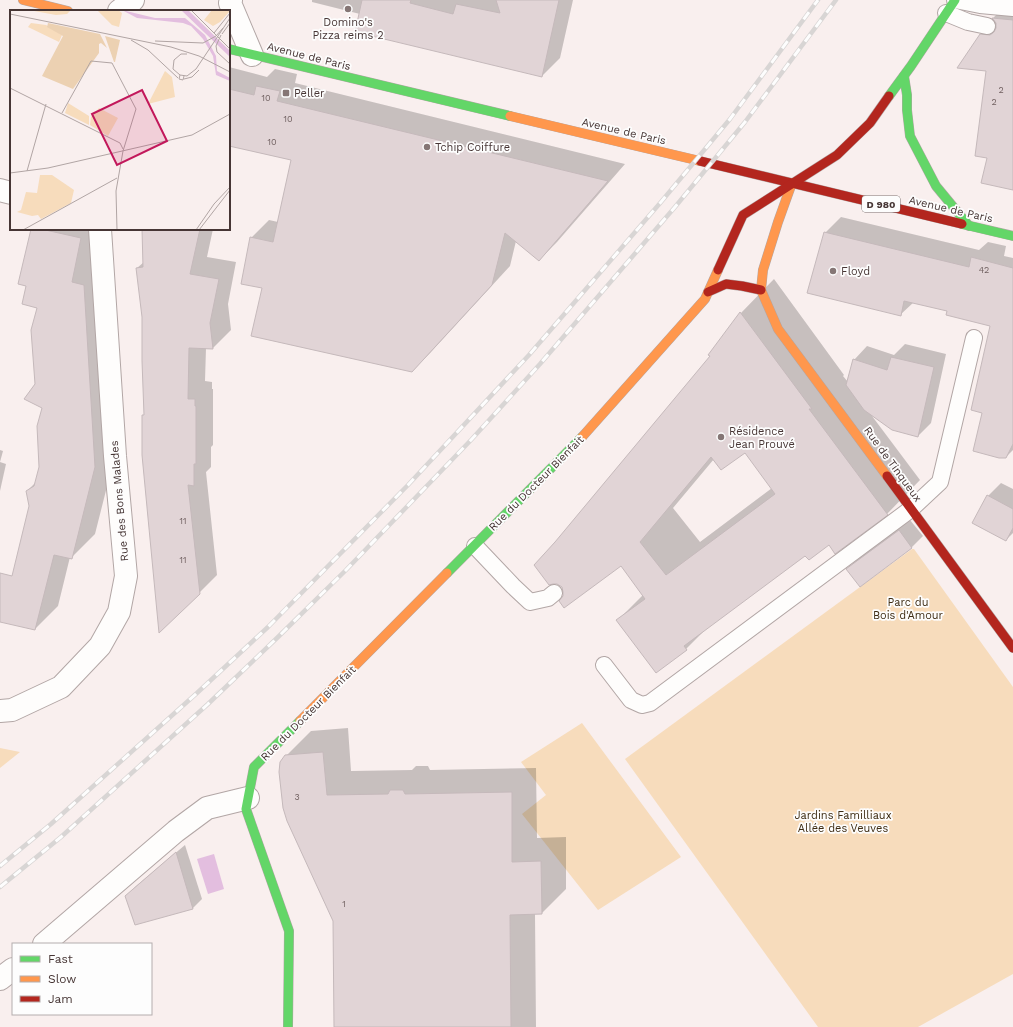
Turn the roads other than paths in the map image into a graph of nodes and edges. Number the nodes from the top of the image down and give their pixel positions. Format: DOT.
graph roads {
  1 [pos="23,0"];
  2 [pos="133,0"];
  3 [pos="231,0"];
  4 [pos="952,4"];
  5 [pos="1013,8"];
  6 [pos="64,10"];
  7 [pos="120,10"];
  8 [pos="986,26"];
  9 [pos="230,49"];
  10 [pos="252,55"];
  11 [pos="904,76"];
  12 [pos="792,183"];
  13 [pos="0,190"];
  14 [pos="10,193"];
  15 [pos="970,226"];
  16 [pos="100,230"];
  17 [pos="1013,236"];
  18 [pos="761,290"];
  19 [pos="708,292"];
  20 [pos="974,338"];
  21 [pos="911,509"];
  22 [pos="475,546"];
  23 [pos="554,593"];
  24 [pos="1013,648"];
  25 [pos="604,665"];
  26 [pos="0,711"];
  27 [pos="248,798"];
  28 [pos="45,943"];
  29 [pos="12,970"];
  30 [pos="0,979"];
  31 [pos="288,1027"];
  1 -- 6 [label="street"];
  2 -- 7 [label="street"];
  3 -- 10 [label="street"];
  4 -- 5 [label="lane"];
  4 -- 8 [label="lane"];
  4 -- 11 [label="street, Rue du Docteur Bienfait"];
  9 -- 10 [label="street, Avenue de Paris"];
  10 -- 12 [label="street, Avenue de Paris"];
  11 -- 12 [label="street, Rue du Docteur Bienfait"];
  11 -- 15 [label="street"];
  12 -- 15 [label="street, Avenue de Paris / D 980"];
  12 -- 18 [label="street, Rue de Tinqueux"];
  12 -- 19 [label="street, Rue du Docteur Bienfait"];
  13 -- 14 [label="street"];
  15 -- 17 [label="street, Avenue de Paris / D 980"];
  16 -- 26 [label="street, Rue des Bons Malades"];
  18 -- 19 [label="street"];
  18 -- 21 [label="street, Rue de Tinqueux"];
  19 -- 22 [label="street, Rue du Docteur Bienfait"];
  20 -- 21 [label="lane"];
  21 -- 24 [label="street, Rue de Tinqueux"];
  21 -- 25 [label="lane"];
  22 -- 23 [label="lane"];
  22 -- 27 [label="street, Rue du Docteur Bienfait"];
  27 -- 28 [label="street"];
  27 -- 31 [label="street"];
  29 -- 30 [label="street"];
}
